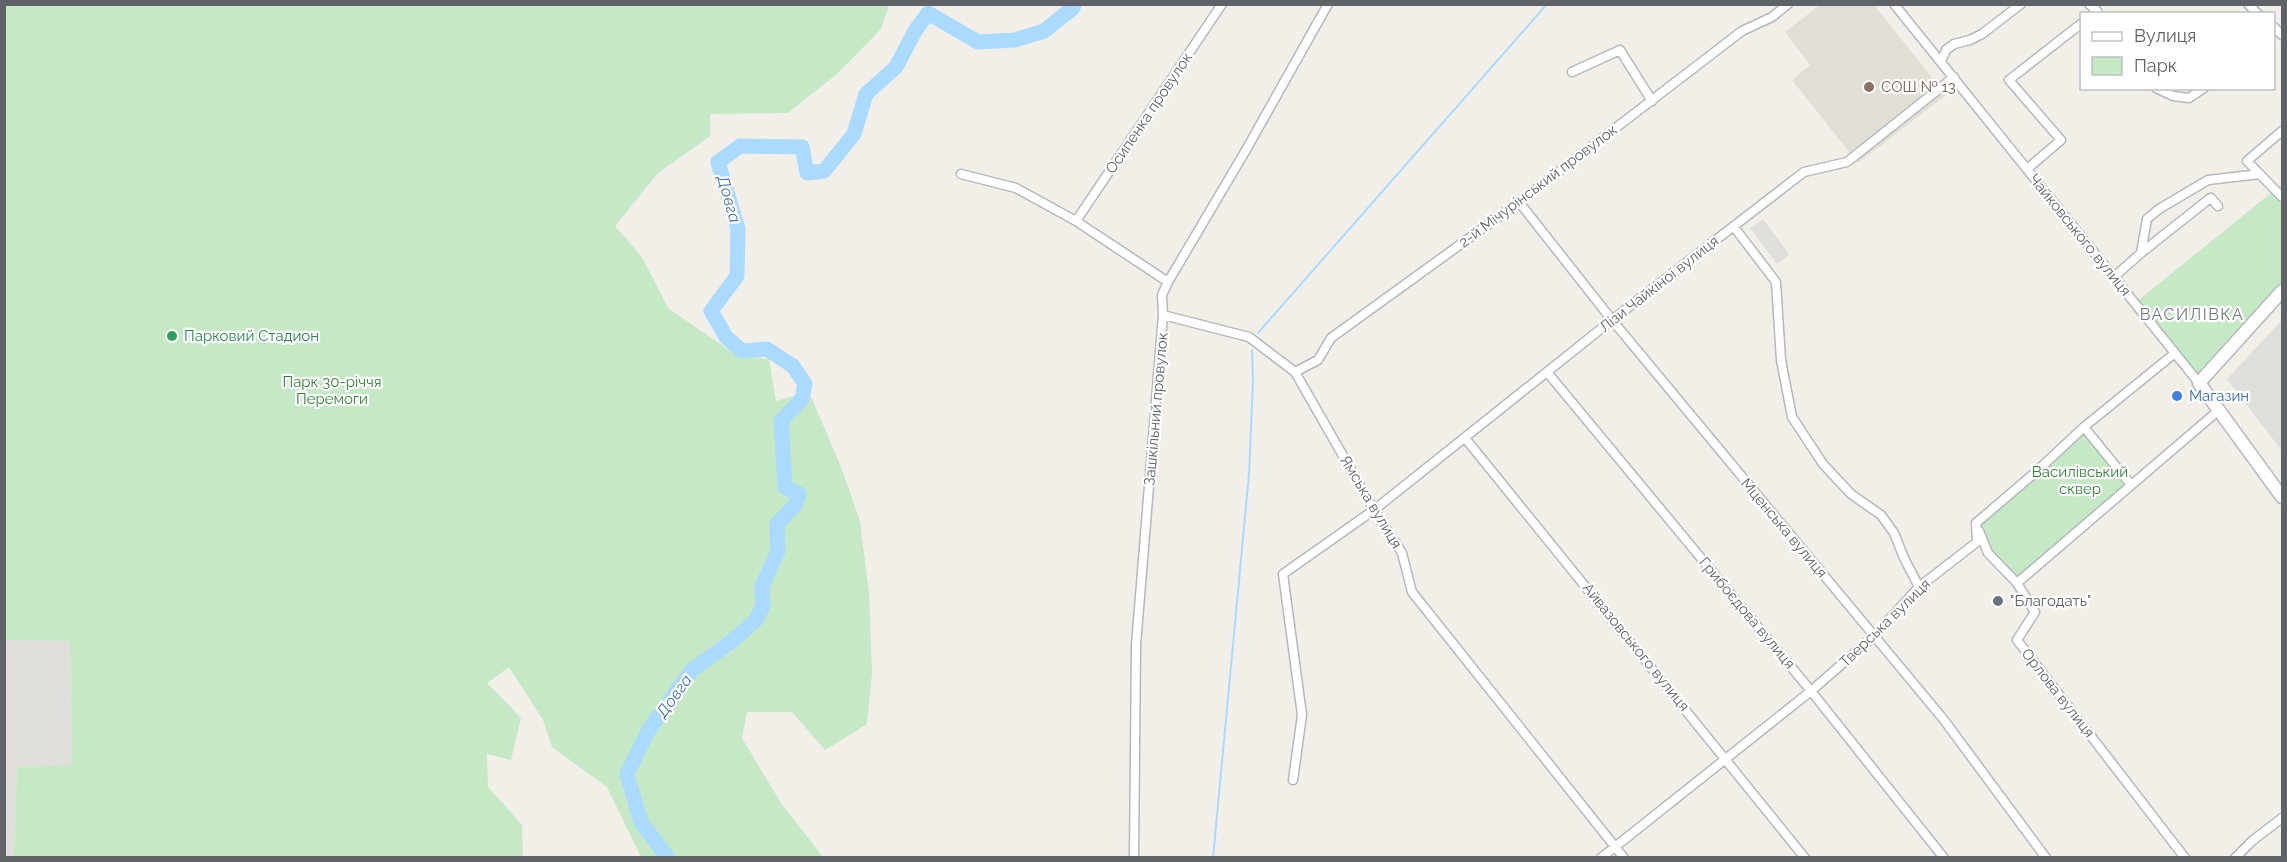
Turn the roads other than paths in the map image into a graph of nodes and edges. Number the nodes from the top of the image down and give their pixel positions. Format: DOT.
graph roads {
  1 [pos="1222,4"];
  2 [pos="1328,4"];
  3 [pos="1788,4"];
  4 [pos="1894,4"];
  5 [pos="2021,4"];
  6 [pos="2080,25"];
  7 [pos="1941,62"];
  8 [pos="1572,72"];
  9 [pos="1954,77"];
  10 [pos="2160,90"];
  11 [pos="2201,90"];
  12 [pos="1652,100"];
  13 [pos="2283,131"];
  14 [pos="2027,169"];
  15 [pos="961,174"];
  16 [pos="2260,174"];
  17 [pos="2283,197"];
  18 [pos="1519,202"];
  19 [pos="2218,206"];
  20 [pos="1076,221"];
  21 [pos="1734,226"];
  22 [pos="2141,253"];
  23 [pos="2114,277"];
  24 [pos="1168,282"];
  25 [pos="2283,291"];
  26 [pos="1163,315"];
  27 [pos="1612,320"];
  28 [pos="2175,353"];
  29 [pos="1295,372"];
  30 [pos="1547,372"];
  31 [pos="2199,383"];
  32 [pos="2219,410"];
  33 [pos="2084,427"];
  34 [pos="1465,438"];
  35 [pos="2131,485"];
  36 [pos="2283,497"];
  37 [pos="1374,510"];
  38 [pos="1976,523"];
  39 [pos="2018,583"];
  40 [pos="1919,587"];
  41 [pos="1874,636"];
  42 [pos="1811,691"];
  43 [pos="1726,758"];
  44 [pos="1293,780"];
  45 [pos="2283,818"];
  46 [pos="1615,846"];
  47 [pos="1134,858"];
  48 [pos="1601,858"];
  49 [pos="1624,858"];
  50 [pos="1805,858"];
  51 [pos="1944,858"];
  52 [pos="2046,858"];
  53 [pos="2185,858"];
  54 [pos="2235,858"];
  1 -- 20 [label="street, Осипенка провулок"];
  2 -- 24 [label="street, Зашкільний провулок"];
  3 -- 12 [label="street, 2-й Мічурінський провулок"];
  4 -- 7 [label="street, Чайковського вулиця"];
  5 -- 7 [label="street"];
  6 -- 14 [label="street"];
  7 -- 9 [label="street, Чайковського вулиця"];
  8 -- 12 [label="street"];
  9 -- 14 [label="street, Чайковського вулиця"];
  9 -- 21 [label="street, Лізи Чайкіної вулиця"];
  10 -- 11 [label="street"];
  12 -- 18 [label="street, 2-й Мічурінський провулок"];
  13 -- 16 [label="street"];
  14 -- 23 [label="street, Чайковського вулиця"];
  15 -- 20 [label="street"];
  16 -- 17 [label="street"];
  16 -- 22 [label="street"];
  18 -- 27 [label="street, Мценська вулиця"];
  18 -- 29 [label="street, 2-й Мічурінський провулок"];
  19 -- 22 [label="street"];
  20 -- 24 [label="street"];
  21 -- 27 [label="street, Лізи Чайкіної вулиця"];
  21 -- 40 [label="street"];
  22 -- 23 [label="street"];
  23 -- 28 [label="street, Чайковського вулиця"];
  24 -- 26 [label="street, Зашкільний провулок"];
  25 -- 31 [label="street"];
  26 -- 29 [label="street, Ямська вулиця"];
  26 -- 47 [label="street, Зашкільний провулок"];
  27 -- 30 [label="street, Лізи Чайкіної вулиця"];
  27 -- 41 [label="street, Мценська вулиця"];
  28 -- 31 [label="street, Чайковського вулиця"];
  28 -- 33 [label="street"];
  29 -- 37 [label="street, Ямська вулиця"];
  30 -- 34 [label="street, Лізи Чайкіної вулиця"];
  30 -- 42 [label="street, Грибоєдова вулиця"];
  31 -- 32 [label="street, Чайковського вулиця"];
  32 -- 35 [label="street"];
  32 -- 36 [label="street, Чайковського вулиця"];
  33 -- 35 [label="street"];
  33 -- 38 [label="street"];
  34 -- 37 [label="street, Лізи Чайкіної вулиця"];
  34 -- 43 [label="street, Айвазовського вулиця"];
  35 -- 39 [label="street"];
  37 -- 44 [label="street, Лізи Чайкіної вулиця"];
  37 -- 46 [label="street, Ямська вулиця"];
  38 -- 39 [label="street, Орлова вулиця"];
  38 -- 40 [label="street, Тверська вулиця"];
  39 -- 53 [label="street, Орлова вулиця"];
  40 -- 41 [label="street, Тверська вулиця"];
  41 -- 42 [label="street, Тверська вулиця"];
  41 -- 52 [label="street, Мценська вулиця"];
  42 -- 43 [label="street, Тверська вулиця"];
  42 -- 51 [label="street, Грибоєдова вулиця"];
  43 -- 46 [label="street, Тверська вулиця"];
  43 -- 50 [label="street, Айвазовського вулиця"];
  45 -- 54 [label="street"];
  46 -- 48 [label="street, Тверська вулиця"];
  46 -- 49 [label="street, Ямська вулиця"];
}
